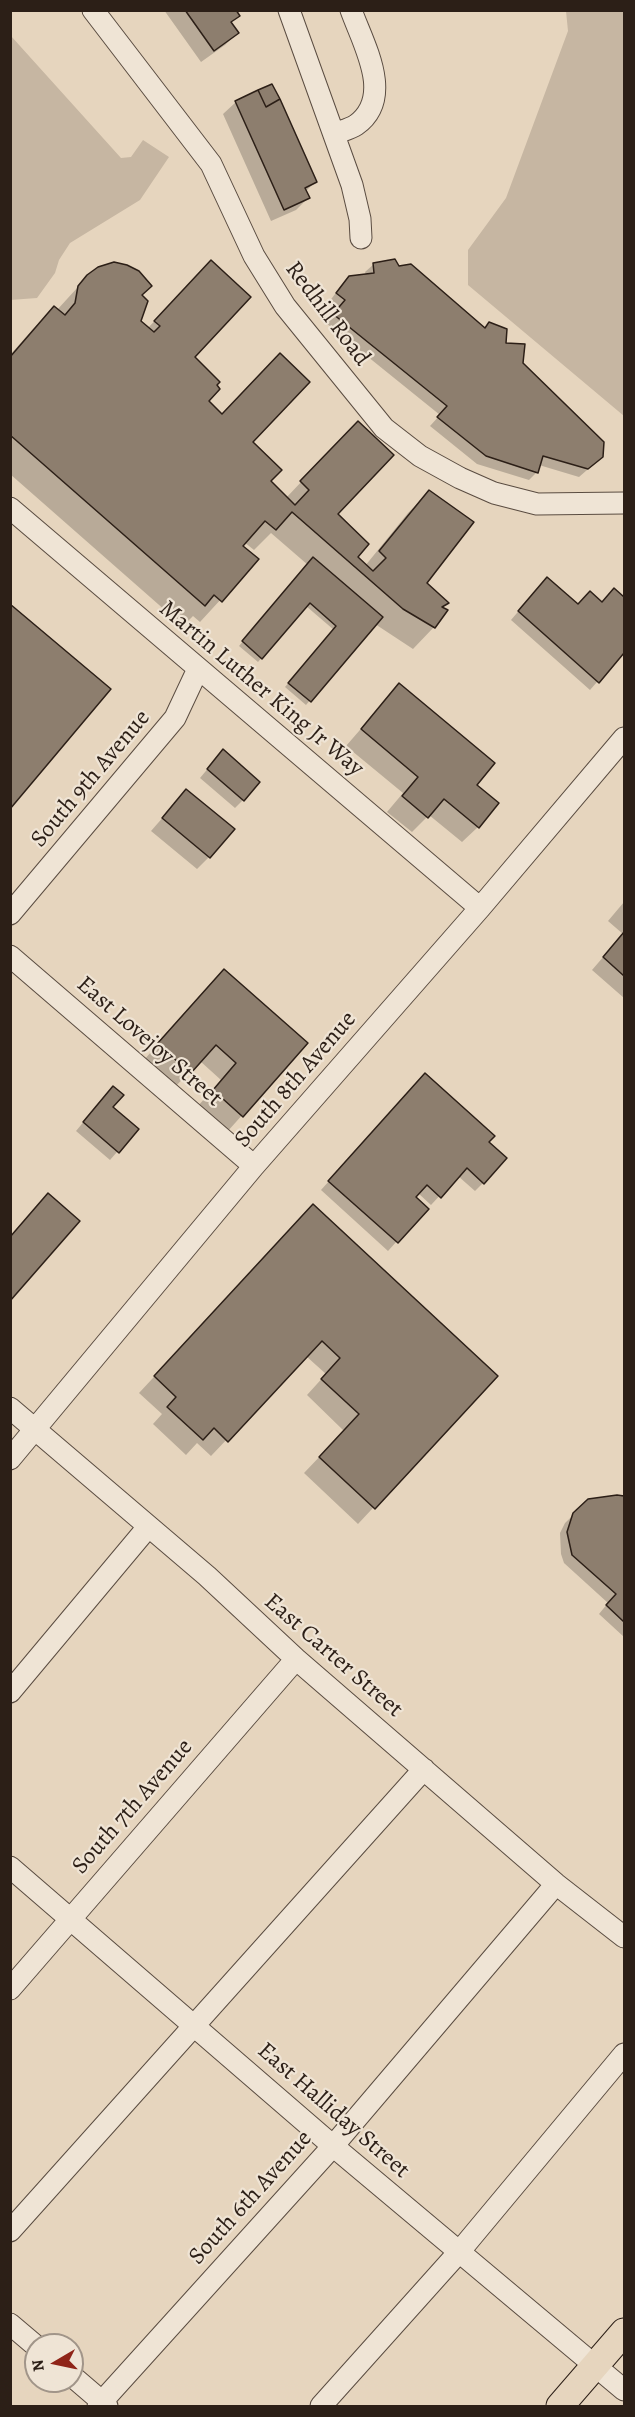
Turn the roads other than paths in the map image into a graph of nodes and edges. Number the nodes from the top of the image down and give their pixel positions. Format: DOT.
graph roads {
  1 [pos="93,10"];
  2 [pos="289,10"];
  3 [pos="351,10"];
  4 [pos="334,134"];
  5 [pos="361,238"];
  6 [pos="624,503"];
  7 [pos="10,508"];
  8 [pos="198,669"];
  9 [pos="624,738"];
  10 [pos="480,908"];
  11 [pos="10,914"];
  12 [pos="10,956"];
  13 [pos="254,1166"];
  14 [pos="10,1408"];
  15 [pos="35,1430"];
  16 [pos="10,1460"];
  17 [pos="148,1527"];
  18 [pos="296,1659"];
  19 [pos="10,1692"];
  20 [pos="424,1769"];
  21 [pos="10,1867"];
  22 [pos="556,1884"];
  23 [pos="69,1919"];
  24 [pos="624,1937"];
  25 [pos="10,1989"];
  26 [pos="195,2027"];
  27 [pos="624,2054"];
  28 [pos="333,2145"];
  29 [pos="10,2232"];
  30 [pos="459,2252"];
  31 [pos="10,2324"];
  32 [pos="624,2332"];
  33 [pos="24,2336"];
  34 [pos="596,2366"];
  35 [pos="84,2388"];
  36 [pos="624,2390"];
  37 [pos="102,2405"];
  38 [pos="321,2406"];
  39 [pos="560,2406"];
  1 -- 6 [label="street, Redhill Road"];
  2 -- 4 [label="street"];
  3 -- 4 [label="street"];
  4 -- 5 [label="street"];
  7 -- 8 [label="street, Martin Luther King Jr Way"];
  8 -- 10 [label="street, Martin Luther King Jr Way"];
  8 -- 11 [label="street, South 9th Avenue"];
  9 -- 10 [label="street, South 8th Avenue"];
  10 -- 13 [label="street, South 8th Avenue"];
  12 -- 13 [label="street, East Lovejoy Street"];
  13 -- 15 [label="street, South 8th Avenue"];
  14 -- 15 [label="street, East Carter Street"];
  15 -- 16 [label="street, South 8th Avenue"];
  15 -- 17 [label="street, East Carter Street"];
  17 -- 18 [label="street, East Carter Street"];
  17 -- 19 [label="street"];
  18 -- 20 [label="street, East Carter Street"];
  18 -- 23 [label="street, South 7th Avenue"];
  20 -- 22 [label="street, East Carter Street"];
  20 -- 26 [label="street"];
  21 -- 23 [label="street, East Halliday Street"];
  22 -- 24 [label="street, East Carter Street"];
  22 -- 28 [label="street, South 6th Avenue"];
  23 -- 25 [label="street, South 7th Avenue"];
  23 -- 26 [label="street, East Halliday Street"];
  26 -- 28 [label="street, East Halliday Street"];
  26 -- 29 [label="street"];
  27 -- 30 [label="street"];
  28 -- 30 [label="street, East Halliday Street"];
  28 -- 37 [label="street, South 6th Avenue"];
  30 -- 34 [label="street, East Halliday Street"];
  30 -- 38 [label="street"];
  31 -- 33 [label="street"];
  32 -- 34 [label="main road"];
  34 -- 36 [label="street, East Halliday Street"];
  34 -- 39 [label="main road"];
  35 -- 37 [label="street"];
}
